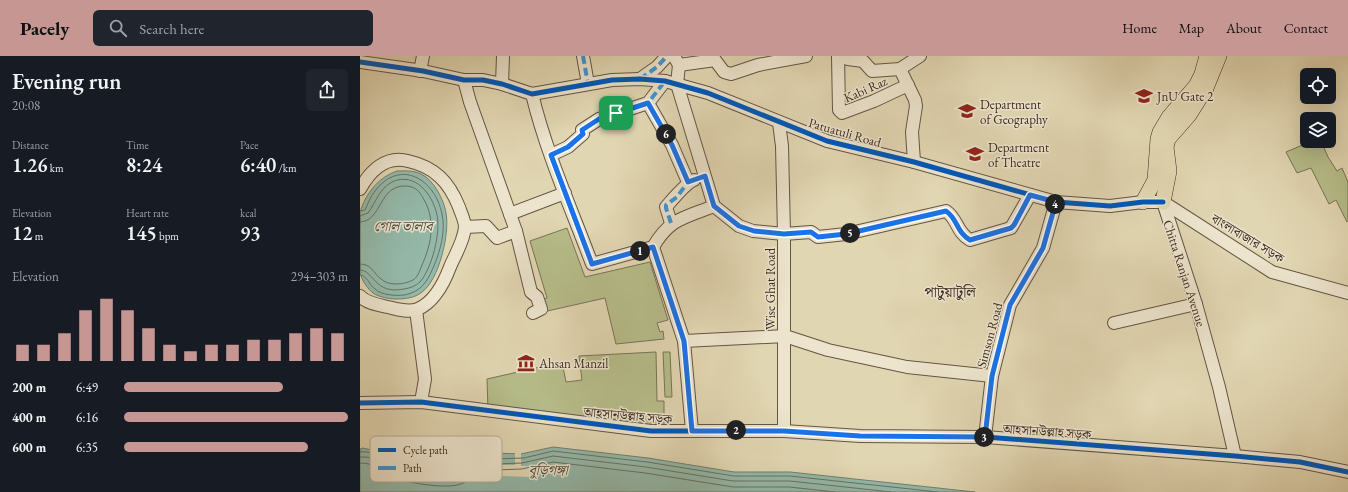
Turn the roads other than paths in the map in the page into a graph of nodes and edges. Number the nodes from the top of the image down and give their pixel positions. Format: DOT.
graph roads {
  1 [pos="423,56"];
  2 [pos="502,56"];
  3 [pos="583,56"];
  4 [pos="806,56"];
  5 [pos="920,56"];
  6 [pos="1207,56"];
  7 [pos="1219,56"];
  8 [pos="843,57"];
  9 [pos="669,58"];
  10 [pos="360,62"];
  11 [pos="900,70"];
  12 [pos="420,71"];
  13 [pos="640,79"];
  14 [pos="464,80"];
  15 [pos="665,81"];
  16 [pos="502,84"];
  17 [pos="588,84"];
  18 [pos="677,84"];
  19 [pos="908,85"];
  20 [pos="532,94"];
  21 [pos="648,103"];
  22 [pos="779,122"];
  23 [pos="551,155"];
  24 [pos="914,162"];
  25 [pos="705,176"];
  26 [pos="688,182"];
  27 [pos="360,189"];
  28 [pos="565,193"];
  29 [pos="1030,195"];
  30 [pos="1056,202"];
  31 [pos="1143,202"];
  32 [pos="1163,202"];
  33 [pos="714,206"];
  34 [pos="510,214"];
  35 [pos="671,223"];
  36 [pos="465,227"];
  37 [pos="516,231"];
  38 [pos="784,234"];
  39 [pos="653,247"];
  40 [pos="1348,293"];
  41 [pos="360,296"];
  42 [pos="1196,304"];
  43 [pos="416,310"];
  44 [pos="533,313"];
  45 [pos="1114,323"];
  46 [pos="785,336"];
  47 [pos="684,341"];
  48 [pos="992,376"];
  49 [pos="421,402"];
  50 [pos="360,403"];
  51 [pos="692,431"];
  52 [pos="784,431"];
  53 [pos="985,437"];
  54 [pos="1235,456"];
  55 [pos="1348,472"];
  1 -- 12 [label="street"];
  2 -- 16 [label="street"];
  3 -- 17 [label="street"];
  4 -- 9 [label="street"];
  5 -- 11 [label="street"];
  6 -- 31 [label="main road"];
  7 -- 32 [label="main road, Chitta Ranjan Avenue"];
  8 -- 11 [label="street"];
  8 -- 19 [label="street, Kabi Raz"];
  9 -- 13 [label="street"];
  9 -- 18 [label="street"];
  10 -- 12 [label="street, Patuatuli Road"];
  11 -- 19 [label="street"];
  12 -- 14 [label="street, Patuatuli Road"];
  13 -- 15 [label="street, Patuatuli Road"];
  13 -- 17 [label="street, Patuatuli Road"];
  14 -- 16 [label="street, Patuatuli Road"];
  14 -- 34 [label="street"];
  15 -- 18 [label="street, Patuatuli Road"];
  15 -- 21 [label="street"];
  16 -- 20 [label="street, Patuatuli Road"];
  17 -- 20 [label="street, Patuatuli Road"];
  18 -- 22 [label="street, Patuatuli Road"];
  18 -- 25 [label="street"];
  19 -- 24 [label="street"];
  20 -- 23 [label="street"];
  21 -- 23 [label="street"];
  21 -- 26 [label="street"];
  22 -- 24 [label="street, Patuatuli Road"];
  22 -- 38 [label="street, Wise Ghat Road"];
  23 -- 28 [label="street"];
  24 -- 29 [label="street, Patuatuli Road"];
  25 -- 26 [label="street"];
  25 -- 33 [label="street"];
  26 -- 35 [label="street"];
  27 -- 36 [label="street"];
  28 -- 34 [label="street"];
  28 -- 39 [label="street"];
  29 -- 30 [label="street, Patuatuli Road"];
  29 -- 38 [label="street"];
  30 -- 31 [label="street, Patuatuli Road"];
  30 -- 48 [label="street, Simson Road"];
  31 -- 32 [label="street, Patuatuli Road"];
  32 -- 40 [label="street, বাংলাবাজার সড়ক"];
  32 -- 42 [label="street, Chitta Ranjan Avenue"];
  33 -- 35 [label="street"];
  33 -- 38 [label="street"];
  34 -- 37 [label="street"];
  35 -- 39 [label="street"];
  36 -- 37 [label="street"];
  36 -- 43 [label="street"];
  37 -- 44 [label="street"];
  38 -- 46 [label="street, Wise Ghat Road"];
  39 -- 47 [label="street"];
  41 -- 43 [label="street"];
  42 -- 45 [label="street"];
  42 -- 54 [label="street, Chitta Ranjan Avenue"];
  43 -- 49 [label="street"];
  46 -- 47 [label="street"];
  46 -- 48 [label="street"];
  46 -- 52 [label="street, Wise Ghat Road"];
  47 -- 51 [label="street"];
  48 -- 53 [label="street, Simson Road"];
  49 -- 50 [label="street, আহসানউল্লাহ সড়ক"];
  49 -- 51 [label="street, আহসানউল্লাহ সড়ক"];
  51 -- 52 [label="street, আহসানউল্লাহ সড়ক"];
  52 -- 53 [label="street, আহসানউল্লাহ সড়ক"];
  53 -- 54 [label="street, আহসানউল্লাহ সড়ক"];
  54 -- 55 [label="street, আহসানউল্লাহ সড়ক"];
}
